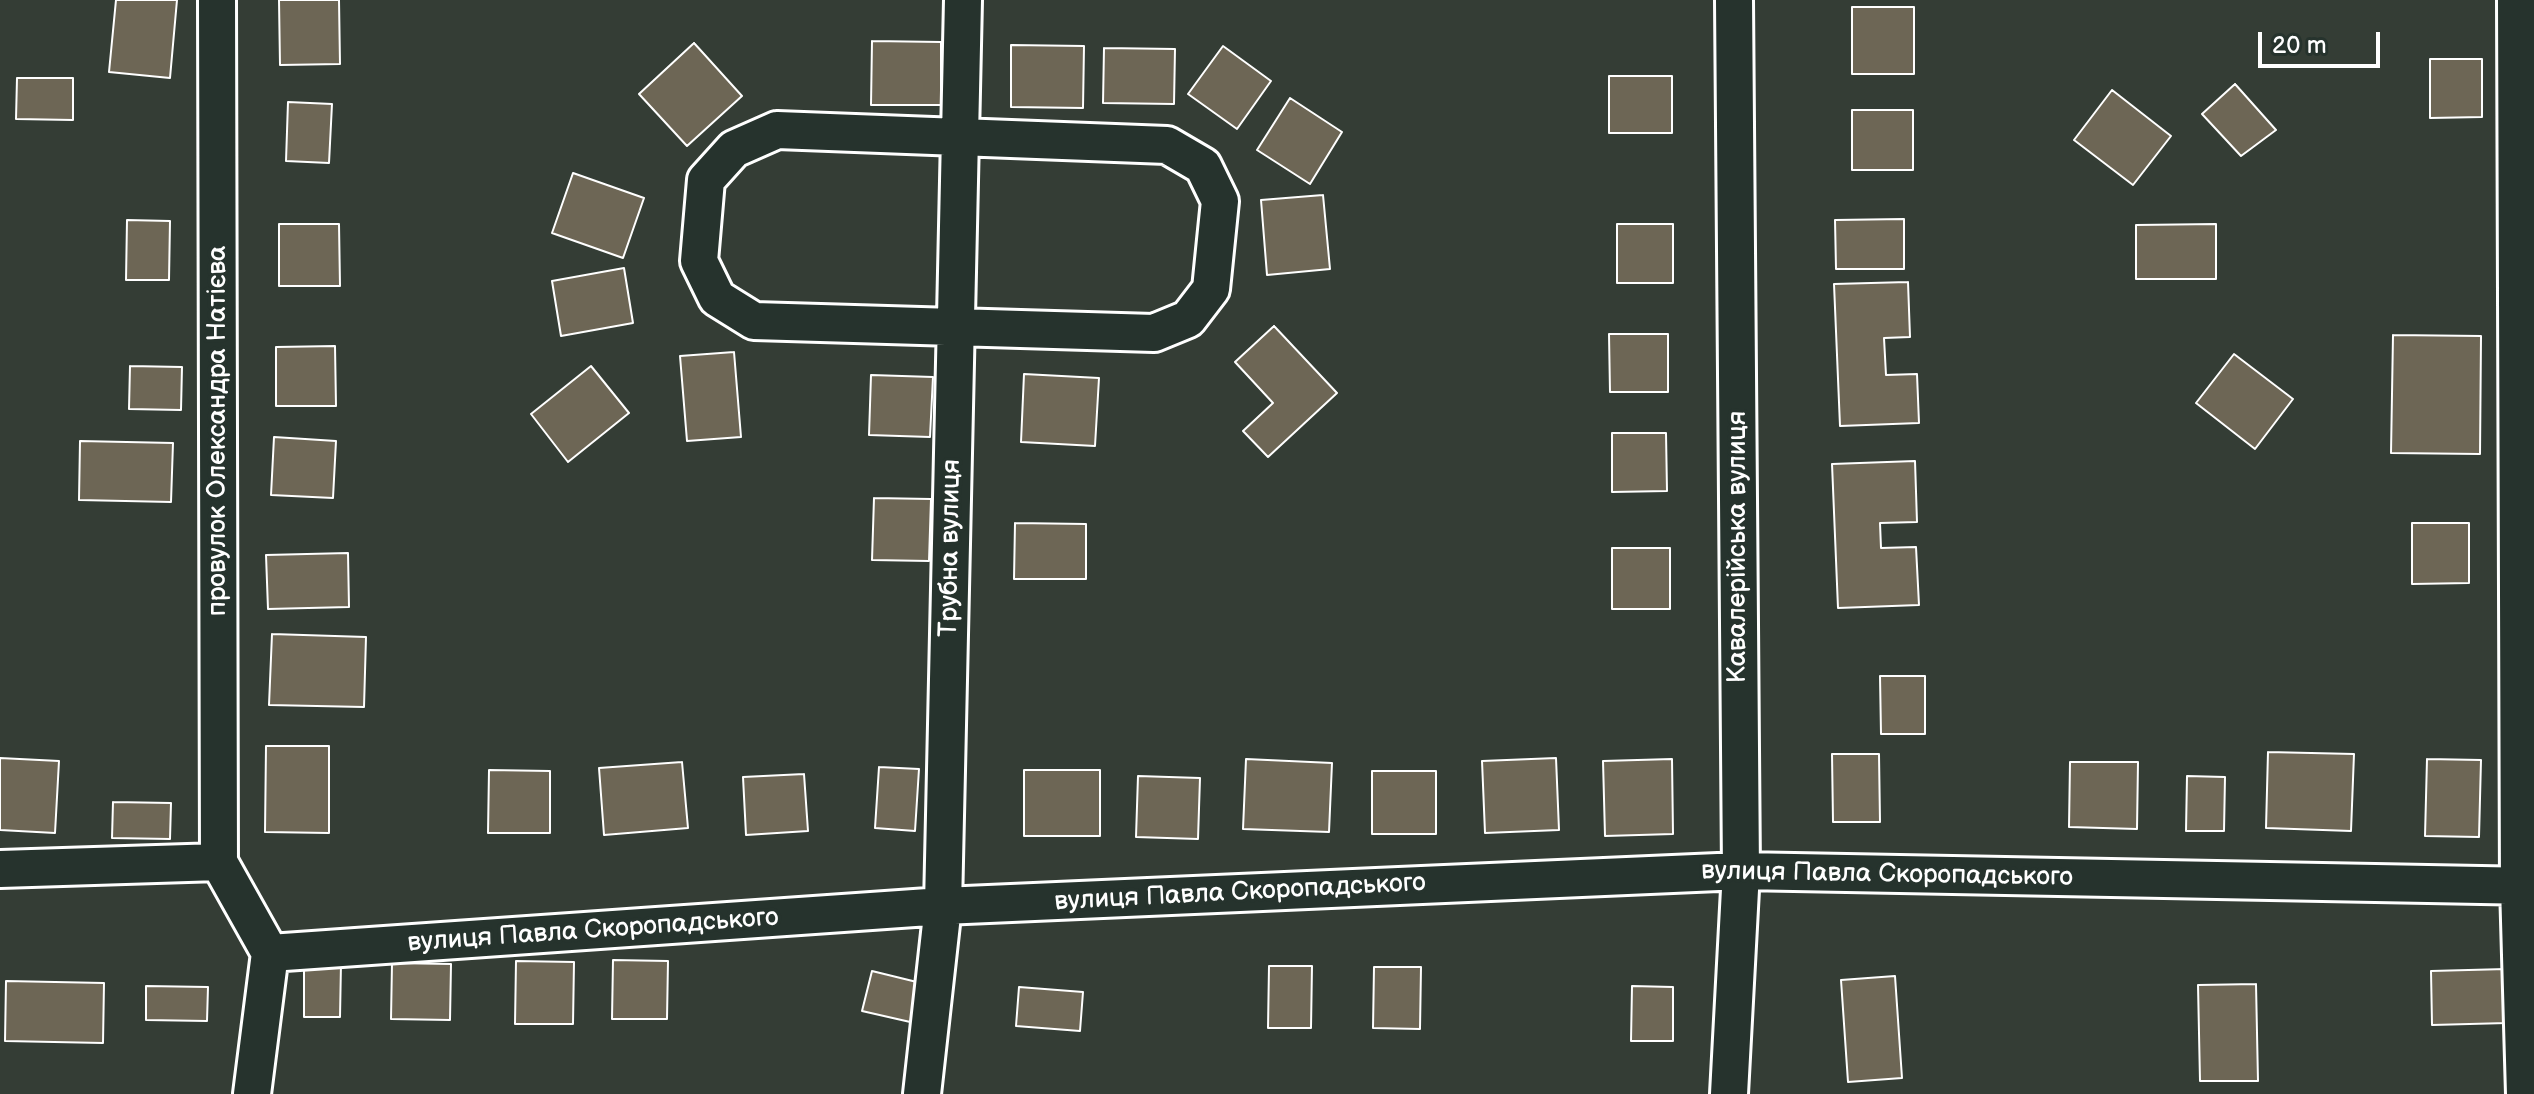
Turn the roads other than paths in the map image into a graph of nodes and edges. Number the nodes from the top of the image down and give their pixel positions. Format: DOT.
graph roads {
  1 [pos="217,0"];
  2 [pos="963,0"];
  3 [pos="1734,0"];
  4 [pos="2516,0"];
  5 [pos="960,136"];
  6 [pos="955,325"];
  7 [pos="219,862"];
  8 [pos="0,869"];
  9 [pos="1741,871"];
  10 [pos="2526,886"];
  11 [pos="943,906"];
  12 [pos="270,953"];
  13 [pos="252,1094"];
  14 [pos="922,1094"];
  15 [pos="1729,1094"];
  16 [pos="2525,1094"];
  1 -- 7 [label="street, провулок Олександра Натієва"];
  2 -- 5 [label="street, Трубна вулиця"];
  3 -- 9 [label="street, Кавалерійська вулиця"];
  4 -- 10 [label="street"];
  5 -- 6 [label="street, Трубна вулиця"];
  5 -- 6 [label="street"];
  5 -- 6 [label="street"];
  6 -- 11 [label="street, Трубна вулиця"];
  7 -- 8 [label="street"];
  7 -- 12 [label="street"];
  9 -- 10 [label="street, вулиця Павла Скоропадського"];
  9 -- 11 [label="street, вулиця Павла Скоропадського"];
  9 -- 15 [label="street, Кавалерійська вулиця"];
  10 -- 16 [label="street"];
  11 -- 12 [label="street, вулиця Павла Скоропадського"];
  11 -- 14 [label="street, Трубна вулиця"];
  12 -- 13 [label="street"];
}
